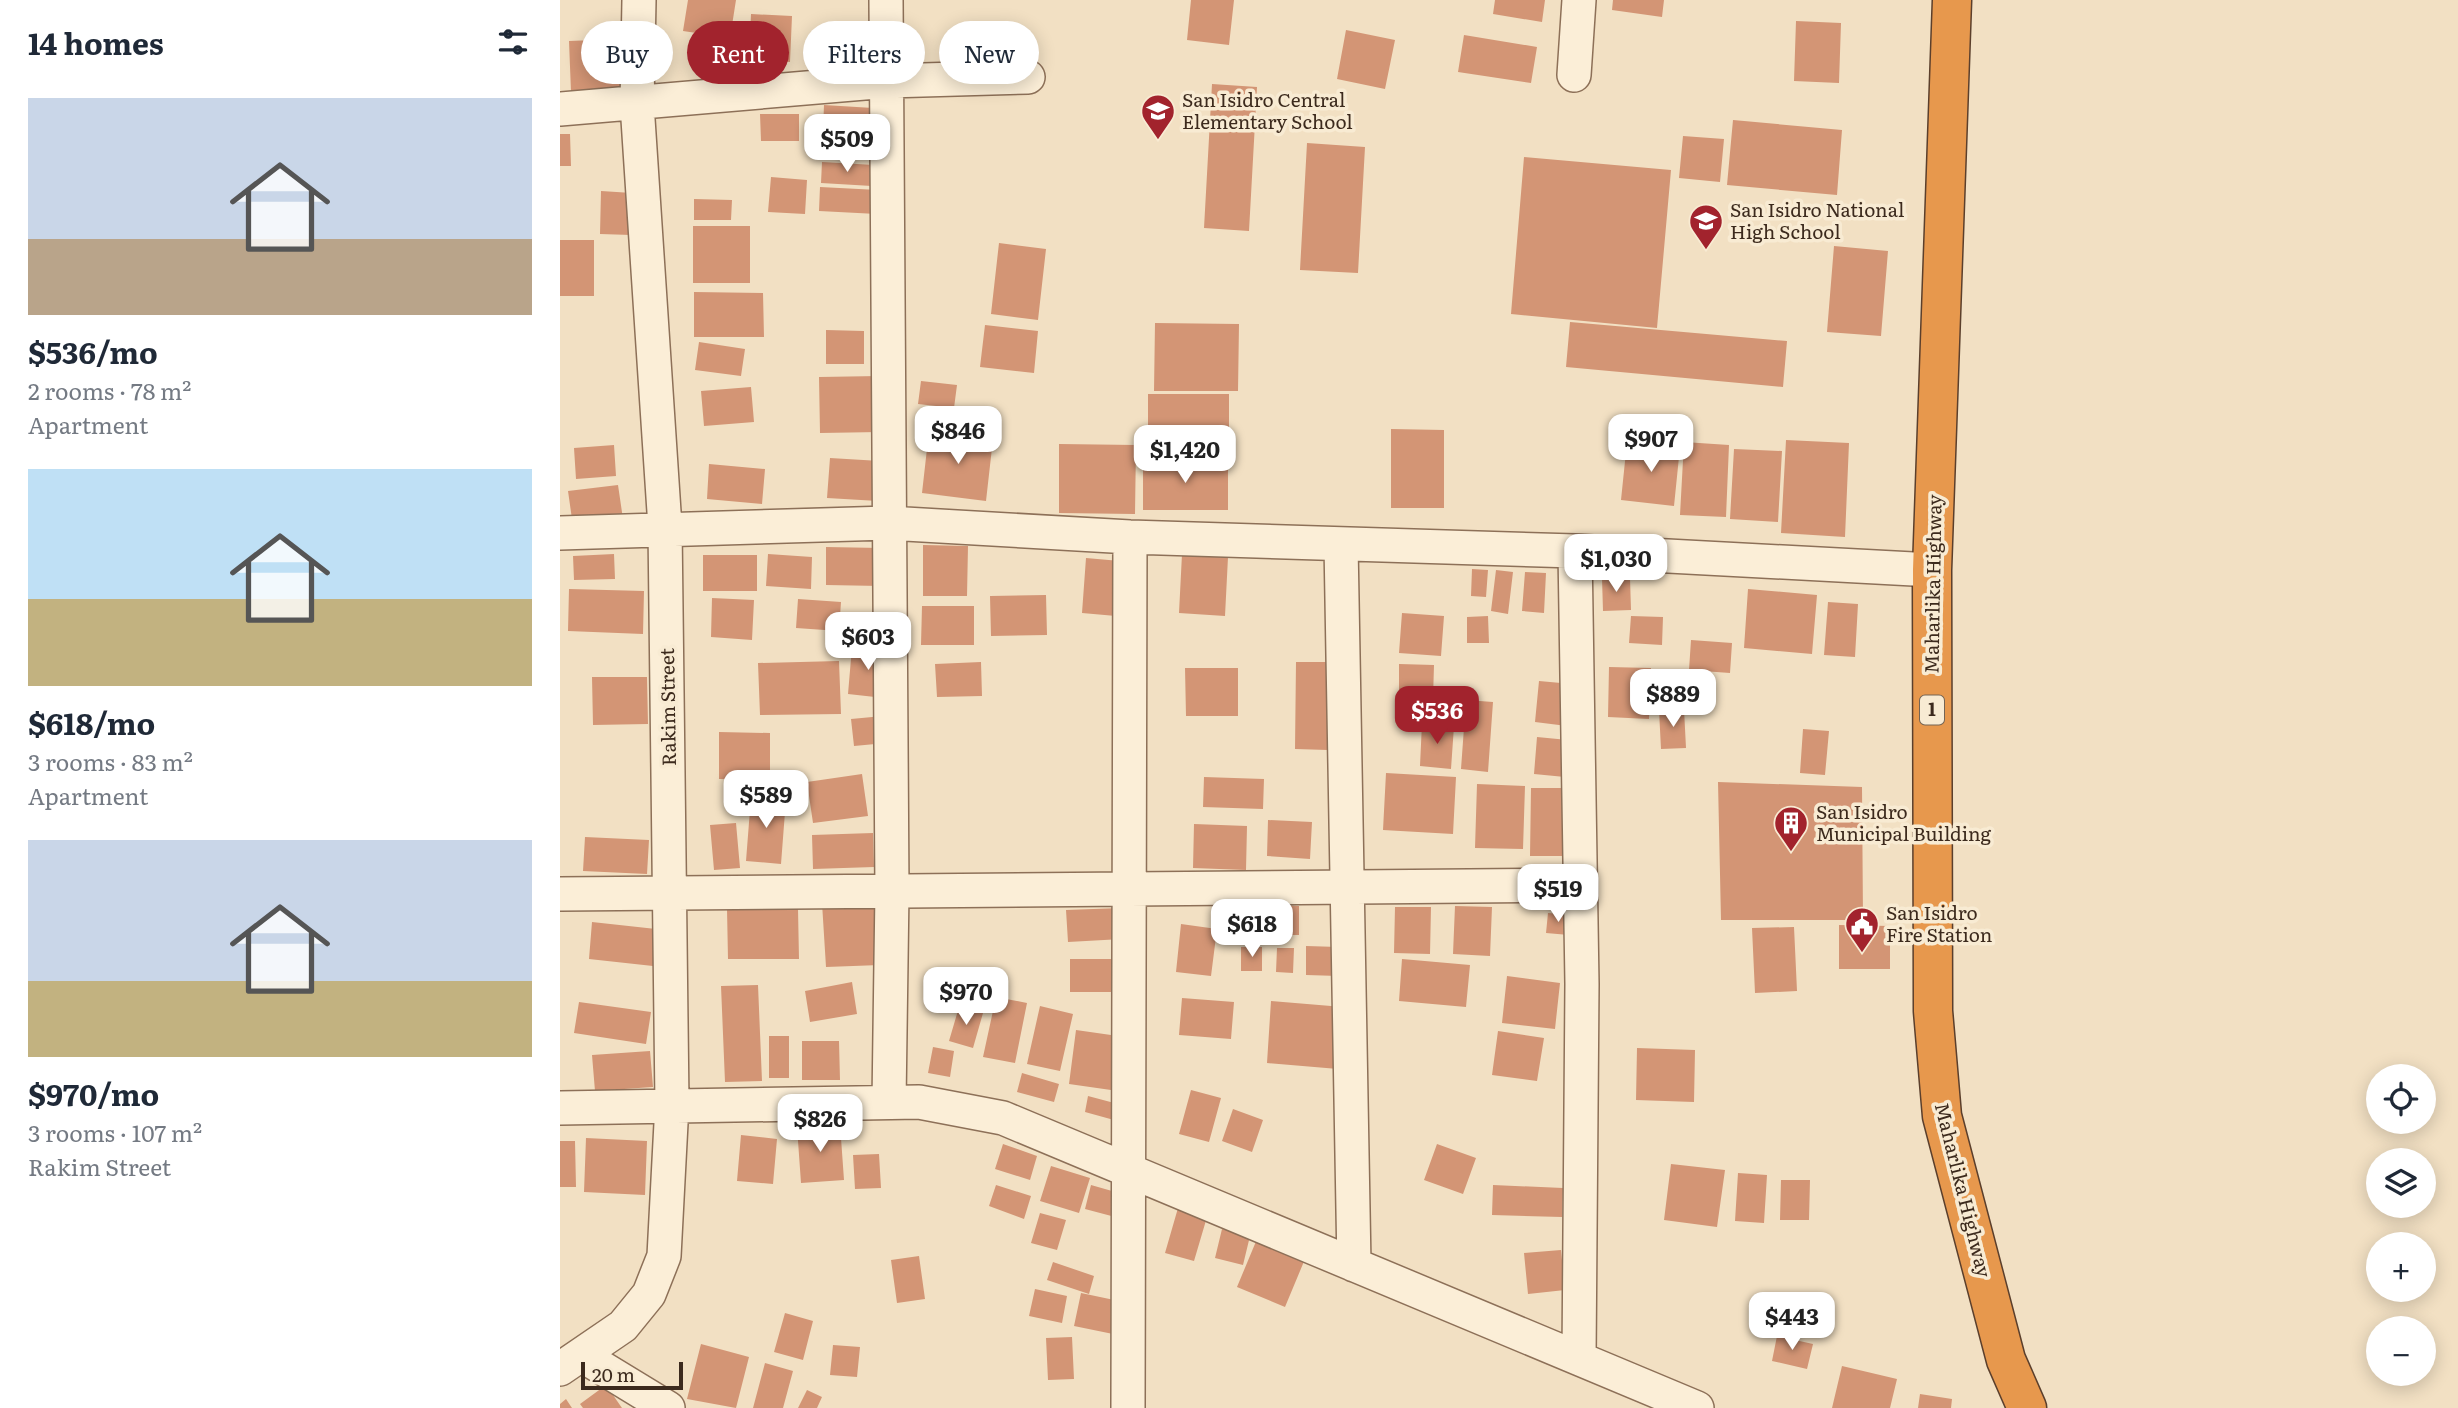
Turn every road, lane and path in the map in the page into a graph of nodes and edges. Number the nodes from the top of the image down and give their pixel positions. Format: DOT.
graph roads {
  1 [pos="639,0"];
  2 [pos="887,0"];
  3 [pos="1579,0"];
  4 [pos="1952,0"];
  5 [pos="887,21"];
  6 [pos="1574,75"];
  7 [pos="855,84"];
  8 [pos="888,84"];
  9 [pos="637,104"];
  10 [pos="560,109"];
  11 [pos="888,523"];
  12 [pos="665,527"];
  13 [pos="560,533"];
  14 [pos="1130,537"];
  15 [pos="1341,544"];
  16 [pos="1575,551"];
  17 [pos="1932,570"];
  18 [pos="1580,886"];
  19 [pos="1348,888"];
  20 [pos="1130,890"];
  21 [pos="892,891"];
  22 [pos="560,894"];
  23 [pos="670,894"];
  24 [pos="889,1102"];
  25 [pos="672,1104"];
  26 [pos="560,1108"];
  27 [pos="1130,1171"];
  28 [pos="1354,1265"];
  29 [pos="1579,1358"];
  30 [pos="571,1362"];
  31 [pos="668,1408"];
  32 [pos="1128,1408"];
  33 [pos="1697,1408"];
  34 [pos="2027,1408"];
  1 -- 9 [label="street, Rakim Street"];
  2 -- 5 [label="street"];
  3 -- 6 [label="street"];
  4 -- 17 [label="highway, Maharlika Highway / 1"];
  7 -- 9 [label="street"];
  8 -- 11 [label="street"];
  9 -- 10 [label="street"];
  9 -- 12 [label="street, Rakim Street"];
  11 -- 12 [label="street"];
  11 -- 14 [label="street"];
  11 -- 21 [label="street"];
  12 -- 13 [label="street"];
  12 -- 23 [label="street, Rakim Street"];
  14 -- 15 [label="street"];
  14 -- 20 [label="street"];
  15 -- 16 [label="street"];
  15 -- 19 [label="street"];
  16 -- 17 [label="street"];
  16 -- 18 [label="street"];
  17 -- 34 [label="highway, Maharlika Highway / 1"];
  18 -- 19 [label="street"];
  18 -- 29 [label="street"];
  19 -- 20 [label="street"];
  19 -- 28 [label="street"];
  20 -- 21 [label="street"];
  20 -- 27 [label="street"];
  21 -- 23 [label="street"];
  21 -- 24 [label="street"];
  22 -- 23 [label="street"];
  23 -- 25 [label="street, Rakim Street"];
  24 -- 25 [label="street"];
  24 -- 27 [label="street"];
  25 -- 26 [label="street"];
  25 -- 30 [label="street, Rakim Street"];
  27 -- 28 [label="street"];
  27 -- 32 [label="street"];
  28 -- 29 [label="street"];
  29 -- 33 [label="street"];
  30 -- 31 [label="street"];
}
